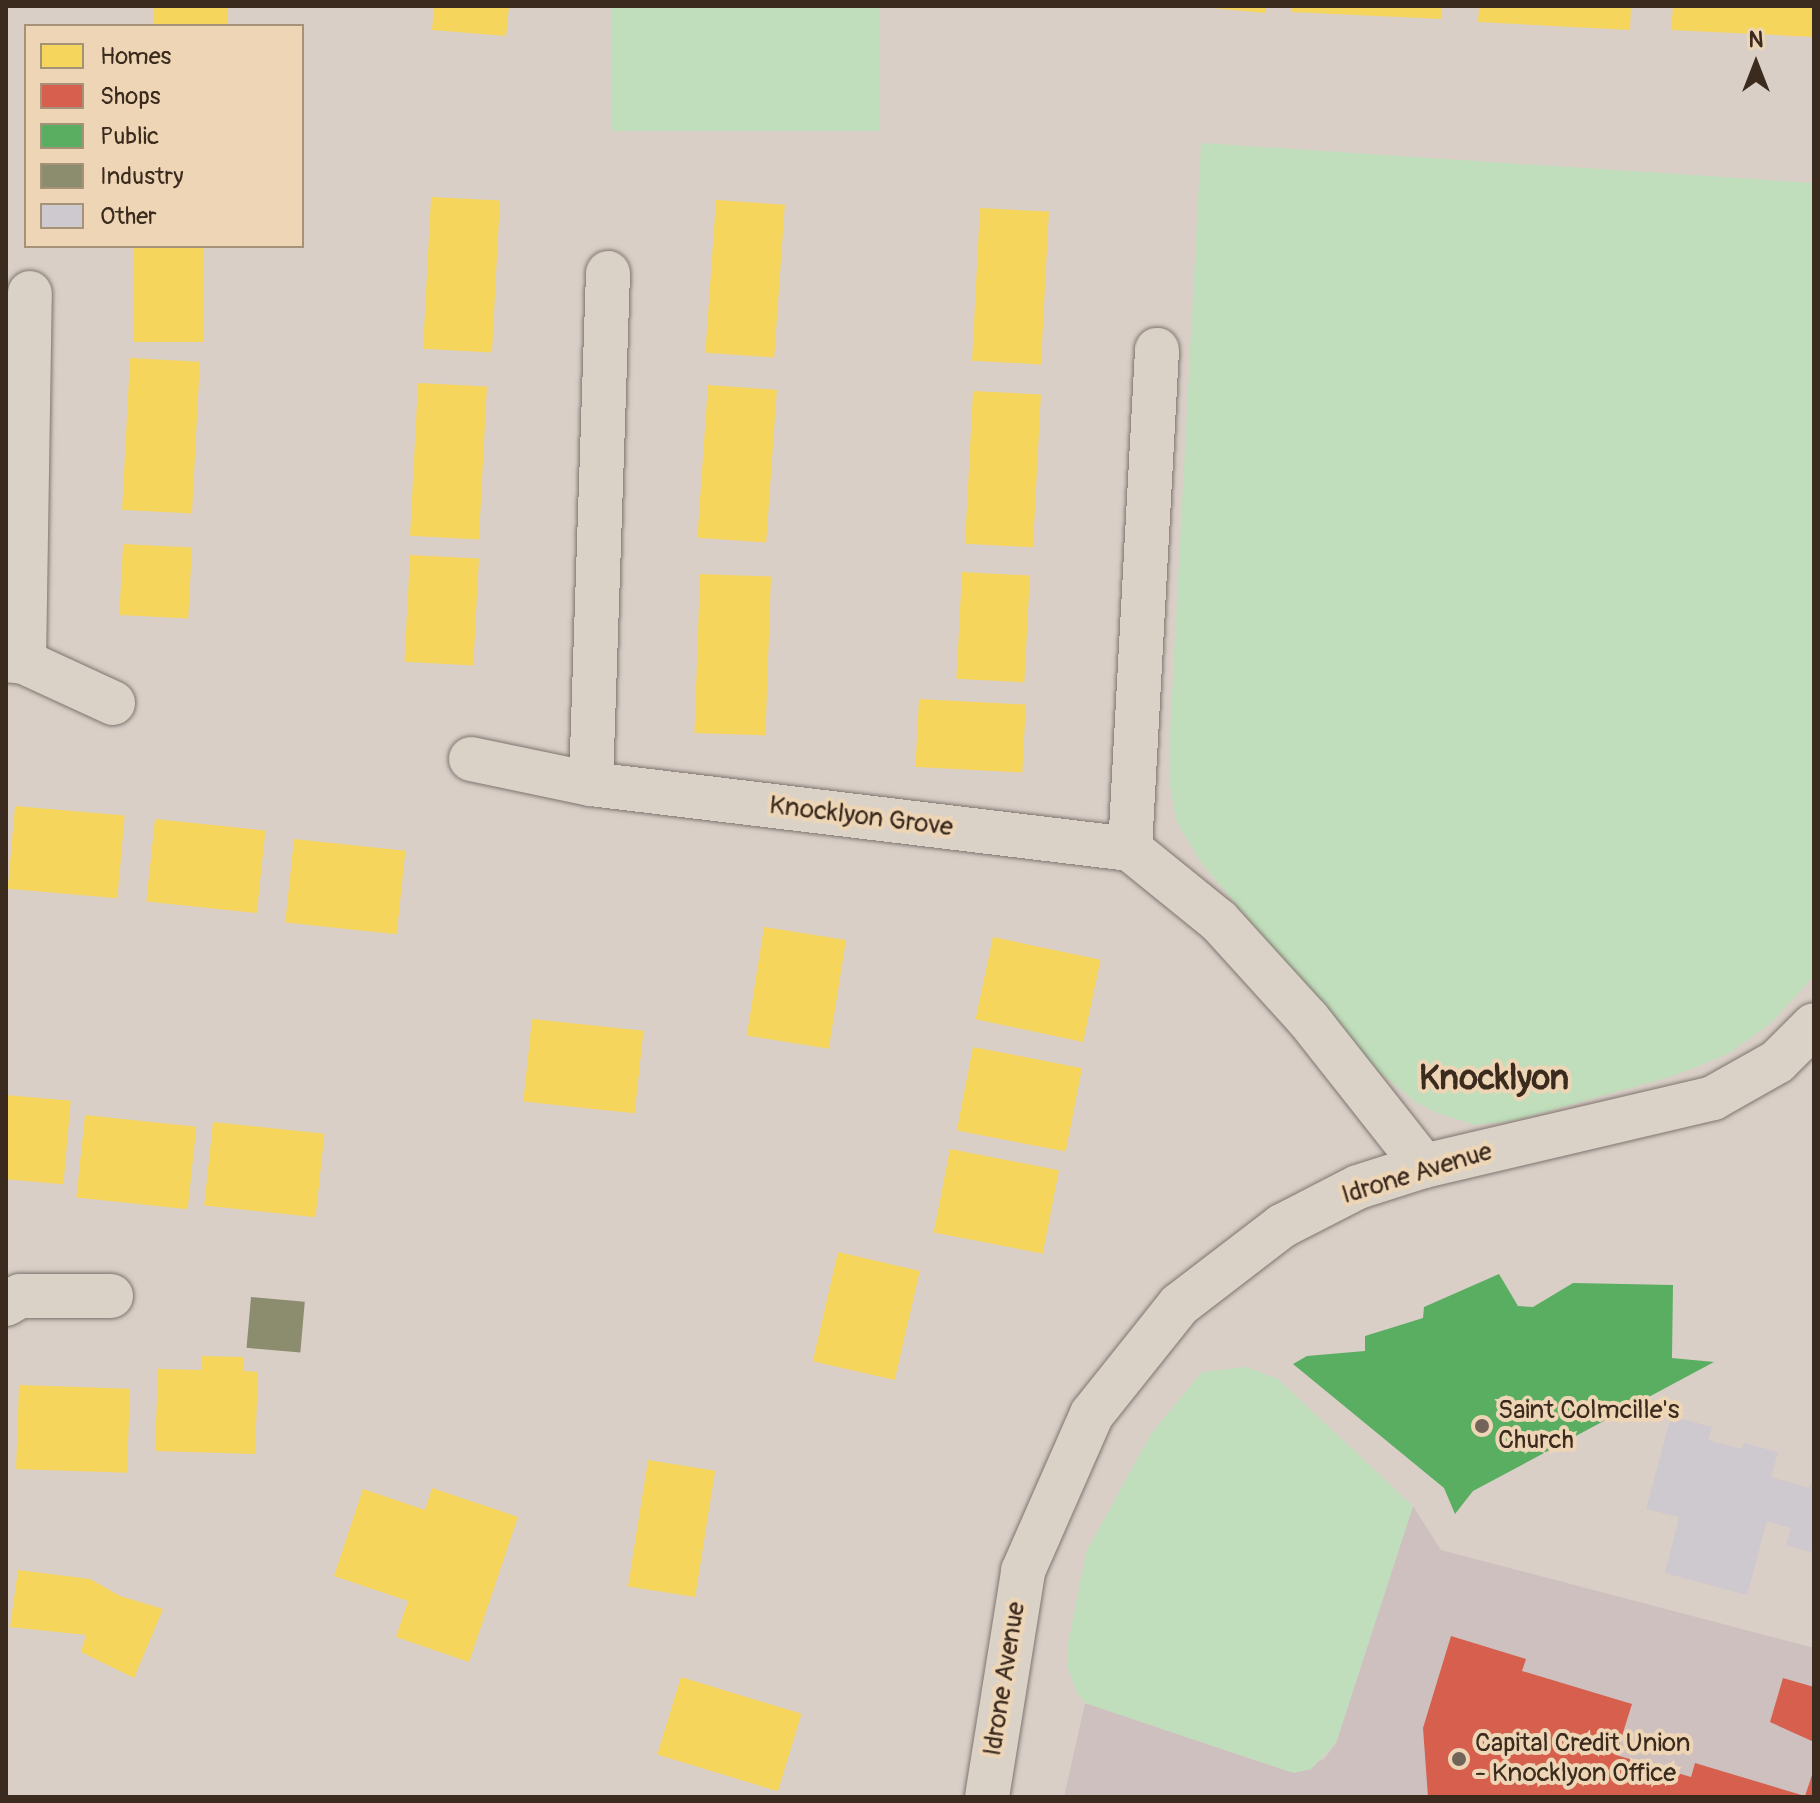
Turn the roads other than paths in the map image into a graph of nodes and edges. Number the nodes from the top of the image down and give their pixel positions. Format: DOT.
graph roads {
  1 [pos="608,273"];
  2 [pos="30,293"];
  3 [pos="1157,350"];
  4 [pos="15,661"];
  5 [pos="113,703"];
  6 [pos="471,759"];
  7 [pos="591,784"];
  8 [pos="1130,849"];
  9 [pos="1814,1025"];
  10 [pos="1424,1166"];
  11 [pos="111,1296"];
  12 [pos="6,1304"];
  13 [pos="987,1797"];
  1 -- 7 [label="street"];
  2 -- 4 [label="street"];
  3 -- 8 [label="street"];
  4 -- 5 [label="street"];
  6 -- 7 [label="street, Knocklyon Grove"];
  7 -- 8 [label="street, Knocklyon Grove"];
  8 -- 10 [label="street"];
  9 -- 10 [label="street, Idrone Avenue"];
  10 -- 13 [label="street, Idrone Avenue"];
  11 -- 12 [label="street"];
}
